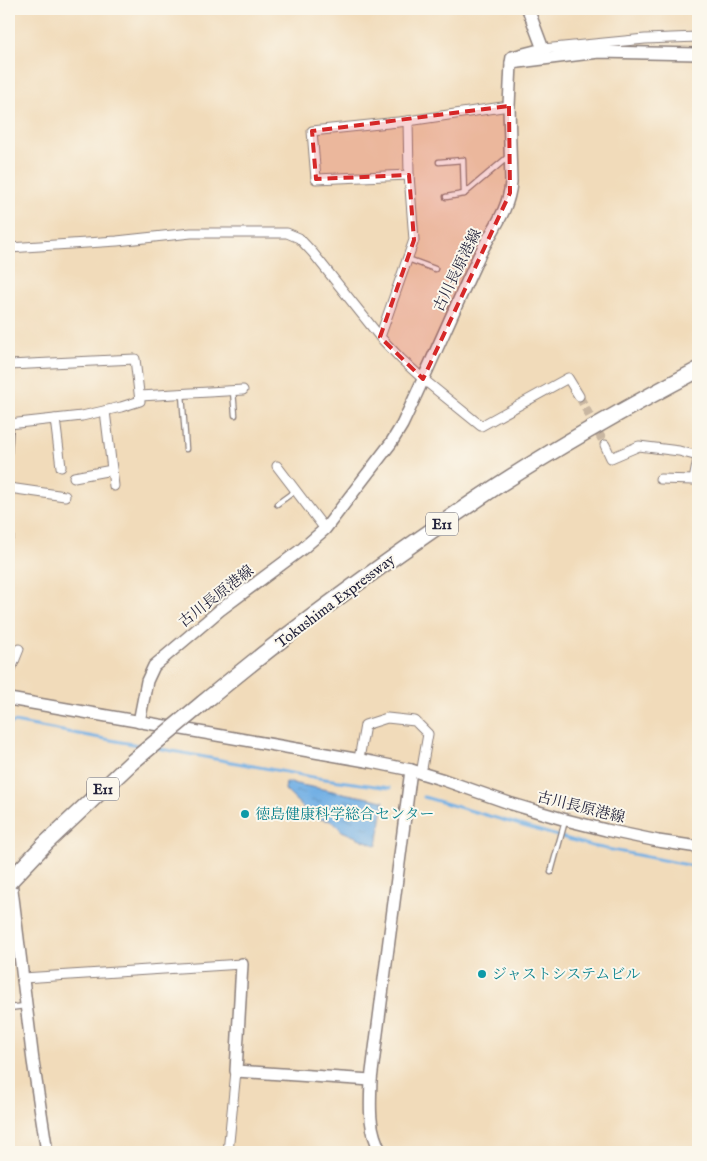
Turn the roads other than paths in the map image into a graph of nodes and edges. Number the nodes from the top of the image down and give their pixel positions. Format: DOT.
graph roads {
  1 [pos="528,9"];
  2 [pos="698,37"];
  3 [pos="543,49"];
  4 [pos="698,54"];
  5 [pos="511,63"];
  6 [pos="509,106"];
  7 [pos="408,121"];
  8 [pos="510,155"];
  9 [pos="439,162"];
  10 [pos="409,175"];
  11 [pos="464,194"];
  12 [pos="446,198"];
  13 [pos="9,248"];
  14 [pos="408,260"];
  15 [pos="434,269"];
  16 [pos="380,337"];
  17 [pos="9,366"];
  18 [pos="698,370"];
  19 [pos="424,379"];
  20 [pos="243,390"];
  21 [pos="233,391"];
  22 [pos="182,394"];
  23 [pos="140,396"];
  24 [pos="579,396"];
  25 [pos="105,410"];
  26 [pos="235,415"];
  27 [pos="55,419"];
  28 [pos="10,424"];
  29 [pos="605,445"];
  30 [pos="186,449"];
  31 [pos="9,452"];
  32 [pos="698,458"];
  33 [pos="278,466"];
  34 [pos="61,467"];
  35 [pos="112,470"];
  36 [pos="74,477"];
  37 [pos="660,479"];
  38 [pos="114,486"];
  39 [pos="9,488"];
  40 [pos="296,491"];
  41 [pos="65,496"];
  42 [pos="277,504"];
  43 [pos="325,529"];
  44 [pos="20,649"];
  45 [pos="9,674"];
  46 [pos="9,699"];
  47 [pos="139,722"];
  48 [pos="359,759"];
  49 [pos="416,772"];
  50 [pos="564,825"];
  51 [pos="698,847"];
  52 [pos="9,865"];
  53 [pos="550,872"];
  54 [pos="9,882"];
  55 [pos="13,932"];
  56 [pos="242,964"];
  57 [pos="23,978"];
  58 [pos="26,1006"];
  59 [pos="9,1008"];
  60 [pos="236,1071"];
  61 [pos="371,1080"];
  62 [pos="47,1152"];
  63 [pos="228,1152"];
  64 [pos="381,1152"];
  1 -- 3 [label="main road"];
  2 -- 3 [label="street"];
  3 -- 5 [label="main road"];
  4 -- 5 [label="main road"];
  5 -- 6 [label="main road, 古川長原港線"];
  6 -- 7 [label="street"];
  6 -- 8 [label="main road, 古川長原港線"];
  7 -- 10 [label="street"];
  7 -- 10 [label="street"];
  8 -- 11 [label="lane"];
  8 -- 19 [label="main road, 古川長原港線"];
  9 -- 11 [label="lane"];
  10 -- 14 [label="street"];
  11 -- 12 [label="lane"];
  13 -- 16 [label="street"];
  14 -- 15 [label="lane"];
  14 -- 16 [label="street"];
  16 -- 19 [label="street"];
  17 -- 23 [label="street"];
  18 -- 54 [label="highway, Tokushima Expressway / E11, bridge"];
  19 -- 24 [label="street"];
  19 -- 43 [label="main road, 古川長原港線"];
  20 -- 21 [label="street"];
  21 -- 22 [label="street"];
  21 -- 26 [label="lane"];
  22 -- 23 [label="street"];
  22 -- 30 [label="lane"];
  23 -- 25 [label="street"];
  25 -- 27 [label="street"];
  25 -- 35 [label="street"];
  27 -- 28 [label="street"];
  27 -- 34 [label="street"];
  28 -- 31 [label="lane"];
  29 -- 32 [label="street"];
  32 -- 37 [label="street"];
  33 -- 40 [label="street"];
  35 -- 36 [label="street"];
  35 -- 38 [label="street"];
  39 -- 41 [label="street"];
  40 -- 42 [label="lane"];
  40 -- 43 [label="street"];
  43 -- 47 [label="main road, 古川長原港線"];
  44 -- 45 [label="street"];
  46 -- 47 [label="main road"];
  47 -- 48 [label="main road, 古川長原港線"];
  48 -- 49 [label="main road, 古川長原港線"];
  48 -- 49 [label="street"];
  49 -- 50 [label="main road, 古川長原港線"];
  49 -- 61 [label="main road"];
  50 -- 51 [label="main road, 古川長原港線"];
  50 -- 53 [label="lane"];
  52 -- 55 [label="main road"];
  55 -- 57 [label="main road"];
  56 -- 57 [label="street"];
  56 -- 60 [label="main road"];
  57 -- 58 [label="main road"];
  58 -- 59 [label="lane"];
  58 -- 62 [label="main road"];
  60 -- 61 [label="main road"];
  60 -- 63 [label="street"];
  61 -- 64 [label="main road"];
}
